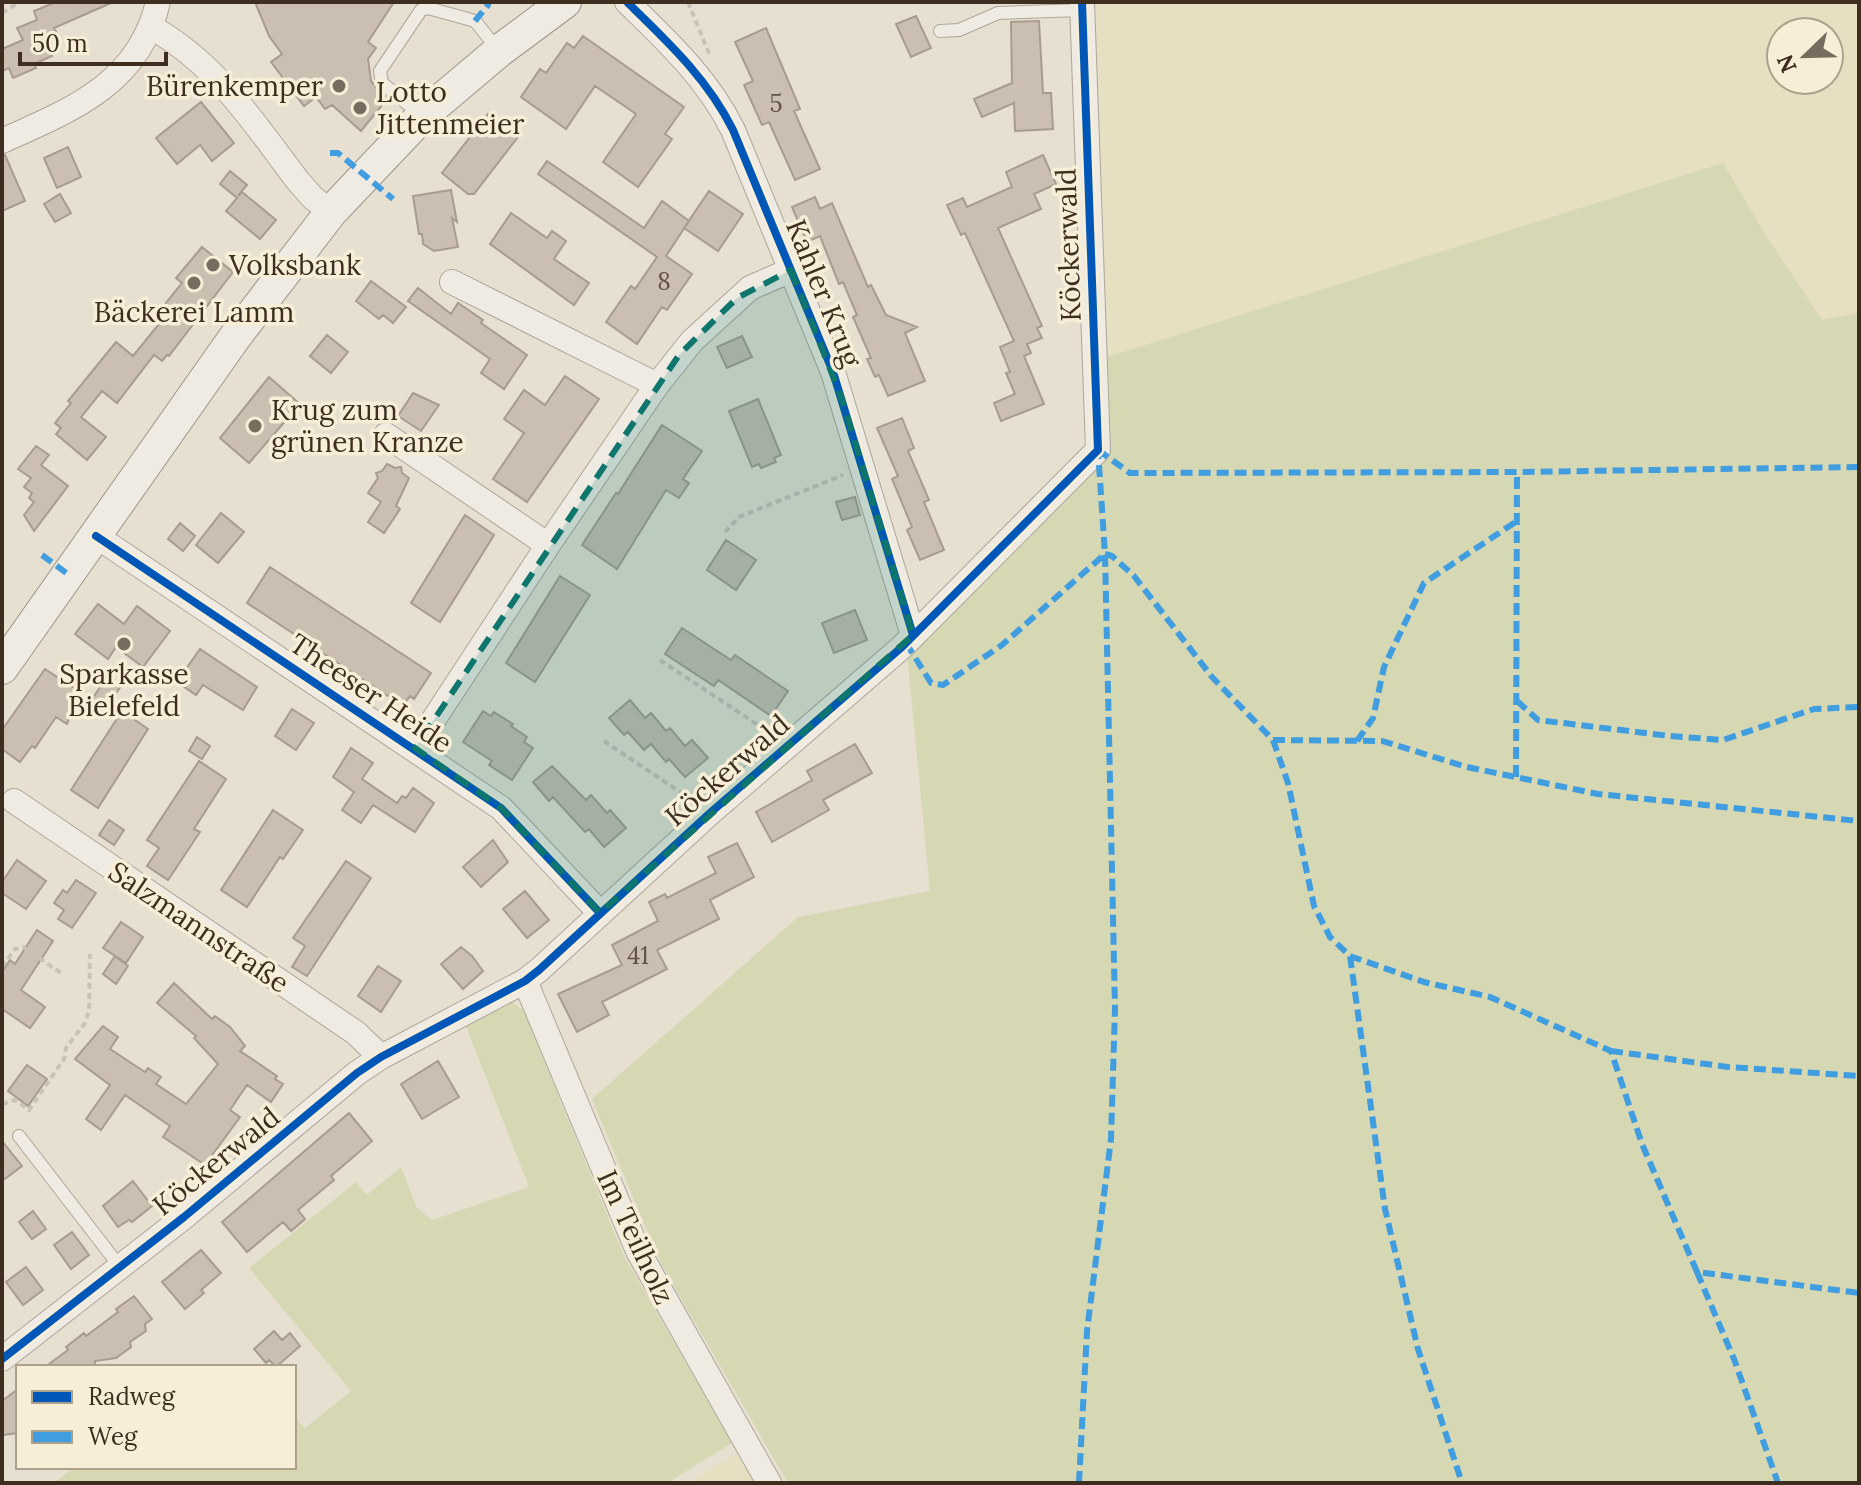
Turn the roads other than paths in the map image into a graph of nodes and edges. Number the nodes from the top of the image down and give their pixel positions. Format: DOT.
graph roads {
  1 [pos="158,2"];
  2 [pos="565,2"];
  3 [pos="627,2"];
  4 [pos="1082,6"];
  5 [pos="151,27"];
  6 [pos="940,31"];
  7 [pos="499,51"];
  8 [pos="422,116"];
  9 [pos="2,141"];
  10 [pos="331,212"];
  11 [pos="791,270"];
  12 [pos="452,282"];
  13 [pos="657,385"];
  14 [pos="386,435"];
  15 [pos="96,536"];
  16 [pos="548,545"];
  17 [pos="913,635"];
  18 [pos="2,668"];
  19 [pos="415,748"];
  20 [pos="14,801"];
  21 [pos="600,913"];
  22 [pos="525,981"];
  23 [pos="381,1057"];
  24 [pos="19,1136"];
  25 [pos="120,1267"];
  26 [pos="2,1359"];
  27 [pos="769,1483"];
  1 -- 5 [label="street"];
  2 -- 7 [label="main road"];
  3 -- 11 [label="street, Kahler Krug"];
  4 -- 6 [label="lane"];
  4 -- 17 [label="street, Köckerwald"];
  5 -- 9 [label="street"];
  5 -- 10 [label="street"];
  7 -- 8 [label="main road"];
  7 -- 8 [label="lane"];
  8 -- 10 [label="main road"];
  10 -- 15 [label="main road"];
  11 -- 13 [label="street, Kahler Krug"];
  11 -- 17 [label="street, Kahler Krug"];
  12 -- 13 [label="street"];
  13 -- 16 [label="street, Kahler Krug"];
  14 -- 16 [label="street"];
  15 -- 18 [label="main road"];
  15 -- 19 [label="street, Theeser Heide"];
  16 -- 19 [label="street, Theeser Heide"];
  17 -- 21 [label="street, Köckerwald"];
  19 -- 21 [label="street, Theeser Heide"];
  20 -- 23 [label="street, Salzmannstraße"];
  21 -- 22 [label="street, Köckerwald"];
  22 -- 23 [label="street, Köckerwald"];
  22 -- 27 [label="street, Im Teilholz"];
  23 -- 25 [label="street, Köckerwald"];
  24 -- 25 [label="lane"];
  25 -- 26 [label="street, Köckerwald"];
}
